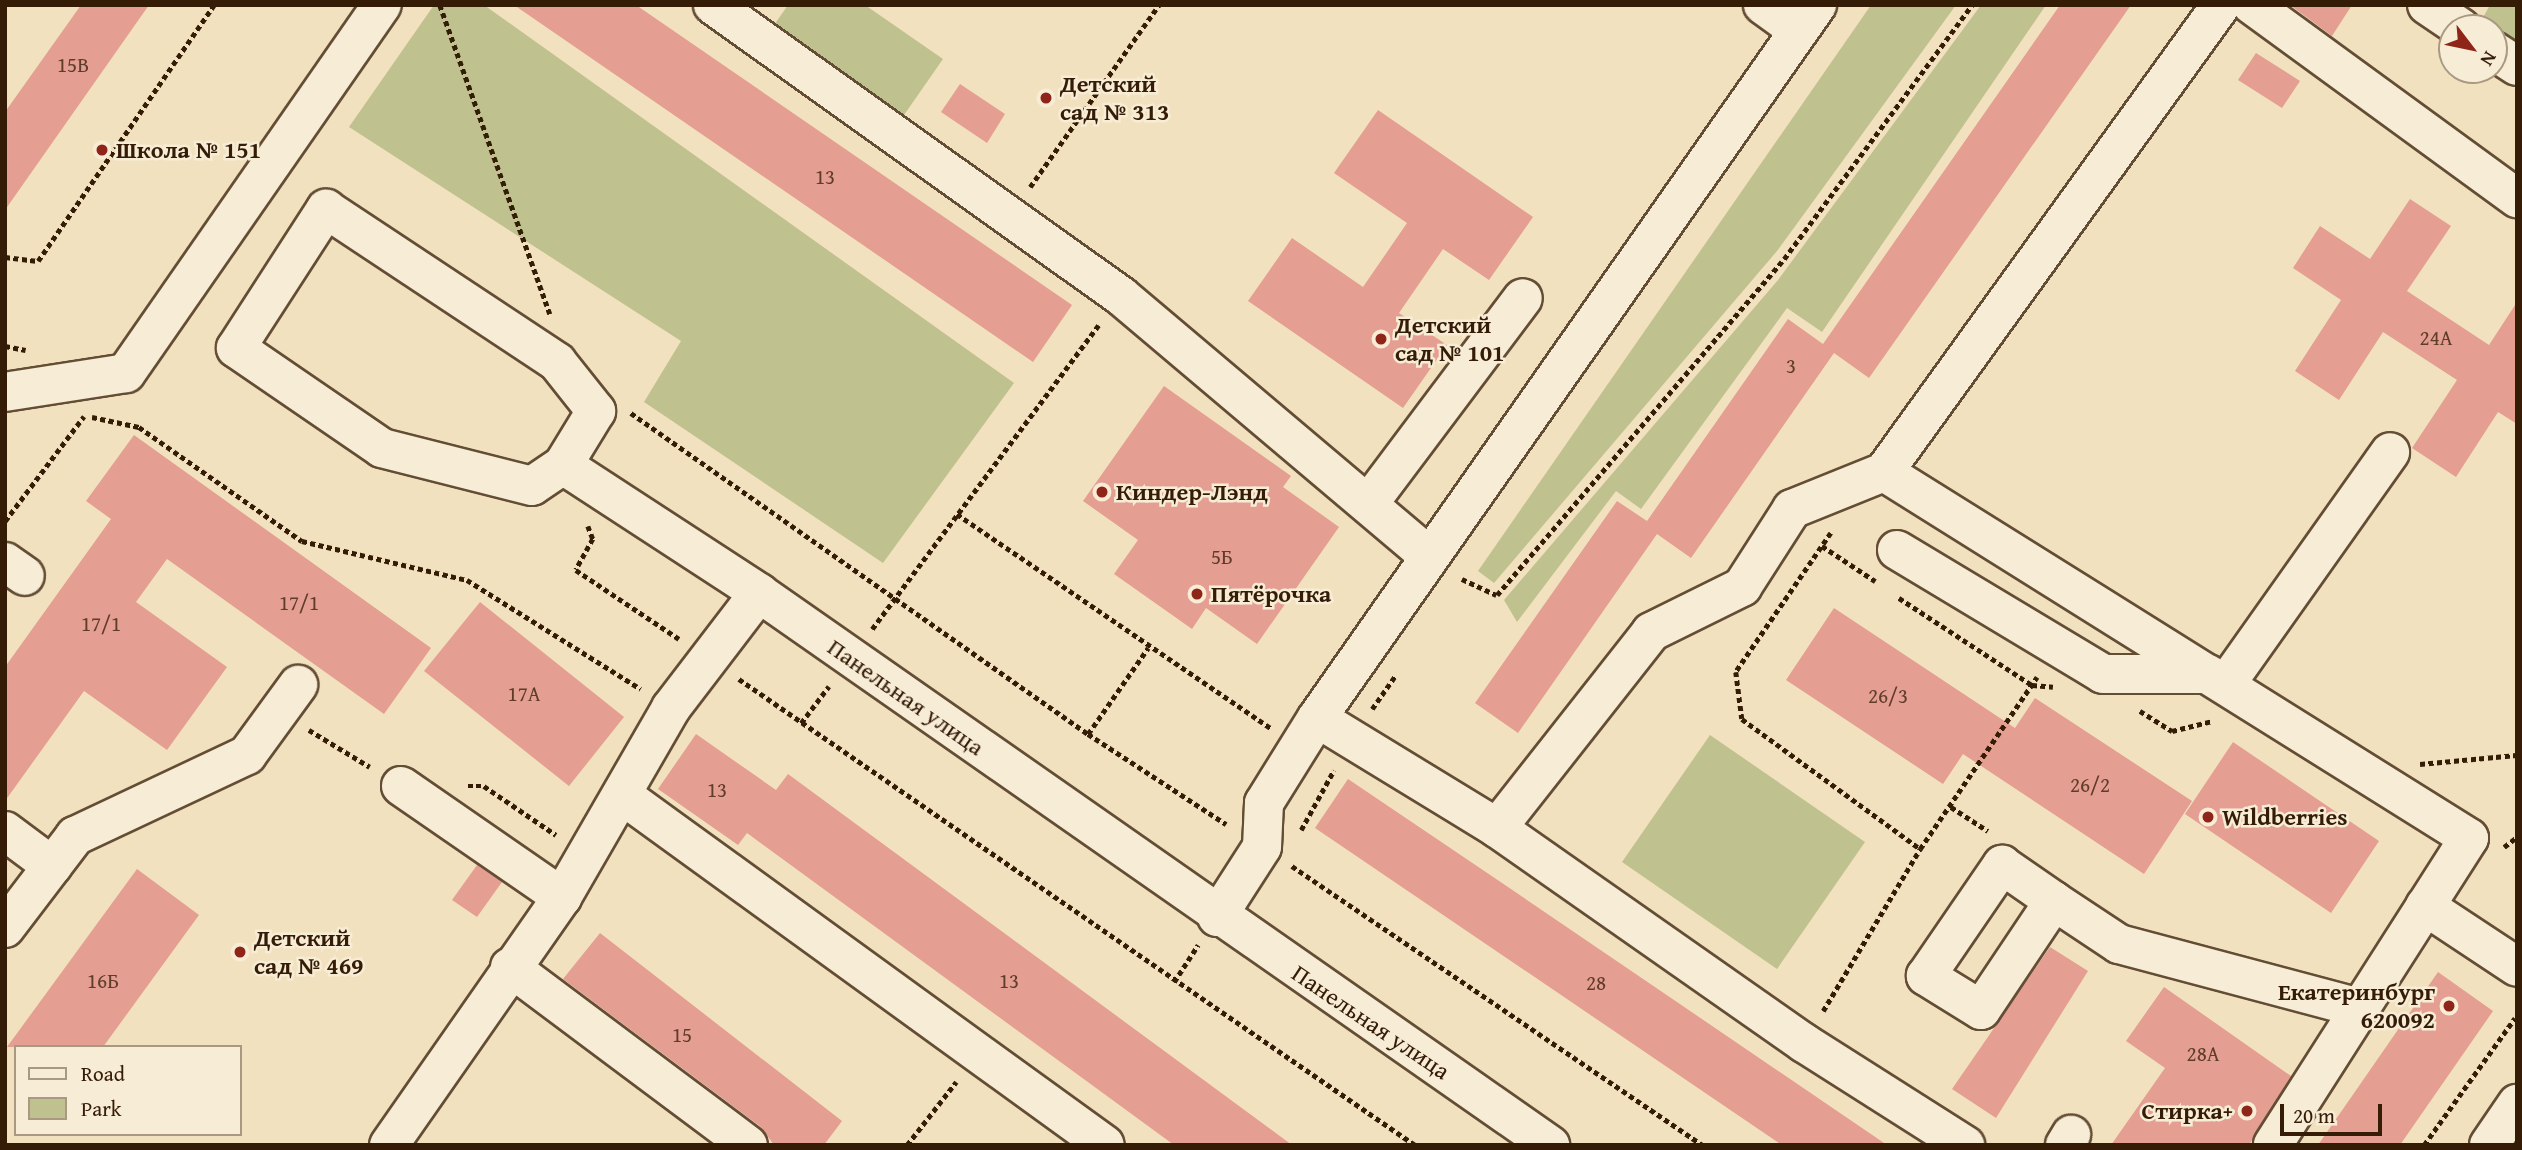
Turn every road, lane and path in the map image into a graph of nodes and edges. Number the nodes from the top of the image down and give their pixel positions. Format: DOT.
graph roads {
  1 [pos="214,5"];
  2 [pos="382,5"];
  3 [pos="440,5"];
  4 [pos="713,5"];
  5 [pos="1159,5"];
  6 [pos="1763,5"];
  7 [pos="1972,5"];
  8 [pos="2221,5"];
  9 [pos="2252,5"];
  10 [pos="1807,18"];
  11 [pos="2517,198"];
  12 [pos="1006,215"];
  13 [pos="5,257"];
  14 [pos="1121,296"];
  15 [pos="1523,298"];
  16 [pos="557,362"];
  17 [pos="49,387"];
  18 [pos="5,392"];
  19 [pos="625,409"];
  20 [pos="85,416"];
  21 [pos="2390,452"];
  22 [pos="563,465"];
  23 [pos="1875,477"];
  24 [pos="1369,503"];
  25 [pos="957,514"];
  26 [pos="5,522"];
  27 [pos="1896,550"];
  28 [pos="1427,555"];
  29 [pos="1462,579"];
  30 [pos="759,593"];
  31 [pos="895,598"];
  32 [pos="2057,647"];
  33 [pos="1148,648"];
  34 [pos="706,657"];
  35 [pos="850,657"];
  36 [pos="2218,679"];
  37 [pos="298,685"];
  38 [pos="671,708"];
  39 [pos="801,723"];
  40 [pos="1309,733"];
  41 [pos="1088,734"];
  42 [pos="2517,755"];
  43 [pos="2360,769"];
  44 [pos="401,786"];
  45 [pos="622,795"];
  46 [pos="1951,807"];
  47 [pos="1497,828"];
  48 [pos="5,831"];
  49 [pos="1998,837"];
  50 [pos="1262,847"];
  51 [pos="1920,849"];
  52 [pos="52,866"];
  53 [pos="562,897"];
  54 [pos="2054,901"];
  55 [pos="2425,906"];
  56 [pos="1216,917"];
  57 [pos="5,928"];
  58 [pos="510,967"];
  59 [pos="2517,967"];
  60 [pos="1174,982"];
  61 [pos="2360,1008"];
  62 [pos="2515,1018"];
  63 [pos="1804,1042"];
  64 [pos="978,1053"];
  65 [pos="2517,1104"];
  66 [pos="389,1145"];
  67 [pos="748,1145"];
  68 [pos="908,1145"];
  69 [pos="1105,1145"];
  70 [pos="1416,1145"];
  71 [pos="1550,1145"];
  72 [pos="1703,1145"];
  73 [pos="1965,1145"];
  74 [pos="2273,1145"];
  75 [pos="2424,1145"];
  76 [pos="2489,1145"];
  1 -- 13 [label="path"];
  2 -- 17 [label="street"];
  3 -- 16 [label="path"];
  4 -- 12 [label="street"];
  5 -- 12 [label="path"];
  6 -- 10 [label="street"];
  7 -- 29 [label="path"];
  8 -- 23 [label="street"];
  9 -- 11 [label="street"];
  10 -- 28 [label="street"];
  12 -- 14 [label="street"];
  14 -- 24 [label="street"];
  14 -- 25 [label="path"];
  15 -- 24 [label="street"];
  16 -- 22 [label="street"];
  16 -- 22 [label="street"];
  17 -- 18 [label="street"];
  17 -- 20 [label="path"];
  19 -- 31 [label="path"];
  20 -- 26 [label="path"];
  20 -- 38 [label="path"];
  21 -- 36 [label="street"];
  22 -- 30 [label="street, Панельная улица"];
  22 -- 34 [label="path"];
  23 -- 36 [label="street"];
  23 -- 47 [label="street"];
  23 -- 51 [label="path"];
  24 -- 28 [label="street"];
  25 -- 31 [label="path"];
  25 -- 33 [label="path"];
  27 -- 32 [label="street"];
  28 -- 40 [label="street"];
  30 -- 34 [label="street"];
  30 -- 35 [label="street, Панельная улица"];
  31 -- 35 [label="path"];
  31 -- 41 [label="path"];
  32 -- 36 [label="street"];
  32 -- 46 [label="path"];
  33 -- 40 [label="path"];
  33 -- 41 [label="path"];
  34 -- 38 [label="street"];
  34 -- 39 [label="path"];
  35 -- 39 [label="path"];
  35 -- 56 [label="street, Панельная улица"];
  36 -- 43 [label="street"];
  37 -- 52 [label="street"];
  38 -- 45 [label="street"];
  39 -- 60 [label="path"];
  40 -- 47 [label="street"];
  40 -- 50 [label="street"];
  41 -- 50 [label="path"];
  42 -- 43 [label="path"];
  43 -- 55 [label="street"];
  44 -- 53 [label="street"];
  45 -- 53 [label="street"];
  45 -- 64 [label="street"];
  46 -- 49 [label="path"];
  46 -- 51 [label="path"];
  47 -- 63 [label="street"];
  48 -- 52 [label="street"];
  50 -- 56 [label="street"];
  50 -- 72 [label="path"];
  51 -- 63 [label="path"];
  52 -- 57 [label="street"];
  53 -- 58 [label="street"];
  54 -- 61 [label="street"];
  55 -- 59 [label="street"];
  55 -- 61 [label="street"];
  56 -- 60 [label="path"];
  56 -- 71 [label="street, Панельная улица"];
  58 -- 66 [label="street"];
  58 -- 67 [label="street"];
  60 -- 70 [label="path"];
  61 -- 74 [label="street"];
  62 -- 75 [label="path"];
  63 -- 73 [label="street"];
  64 -- 68 [label="path"];
  64 -- 69 [label="street"];
  65 -- 76 [label="street"];
}
